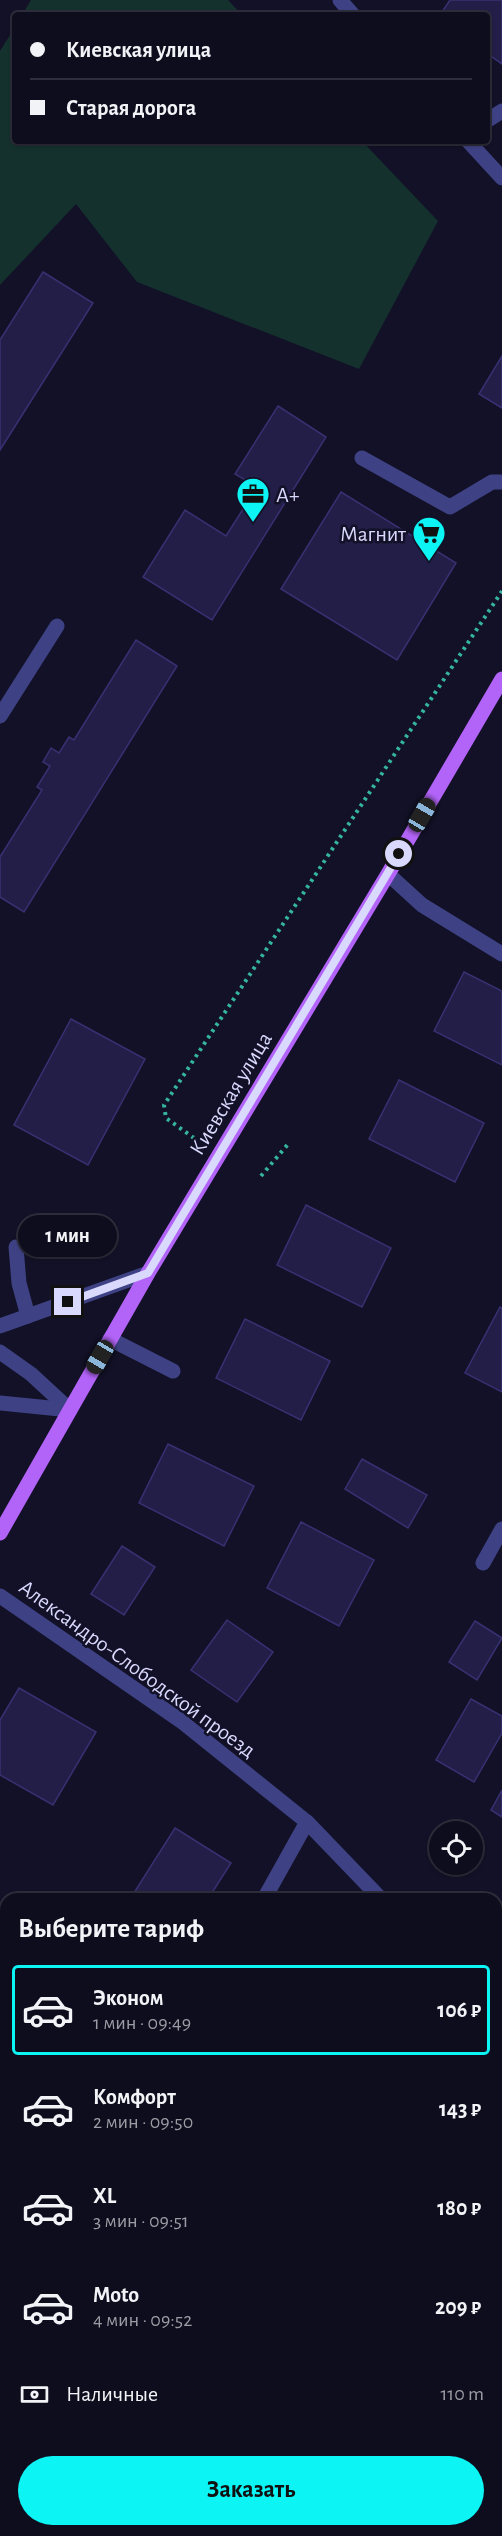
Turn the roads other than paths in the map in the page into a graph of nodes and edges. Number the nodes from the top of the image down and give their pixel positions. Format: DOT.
graph roads {
  1 [pos="340,0"];
  2 [pos="350,12"];
  3 [pos="471,144"];
  4 [pos="502,178"];
  5 [pos="362,458"];
  6 [pos="502,482"];
  7 [pos="57,626"];
  8 [pos="502,679"];
  9 [pos="0,716"];
  10 [pos="388,874"];
  11 [pos="502,954"];
  12 [pos="16,1247"];
  13 [pos="148,1273"];
  14 [pos="28,1316"];
  15 [pos="0,1326"];
  16 [pos="110,1339"];
  17 [pos="0,1352"];
  18 [pos="173,1371"];
  19 [pos="0,1403"];
  20 [pos="70,1410"];
  21 [pos="502,1529"];
  22 [pos="0,1531"];
  23 [pos="483,1563"];
  24 [pos="0,1596"];
  25 [pos="307,1822"];
  26 [pos="267,1893"];
  27 [pos="375,1893"];
  1 -- 2 [label="street"];
  3 -- 4 [label="street"];
  5 -- 6 [label="street"];
  7 -- 9 [label="street"];
  8 -- 10 [label="main road, Киевская улица"];
  10 -- 11 [label="street"];
  10 -- 13 [label="main road, Киевская улица"];
  12 -- 14 [label="street"];
  13 -- 14 [label="street"];
  13 -- 16 [label="main road, Киевская улица"];
  14 -- 15 [label="street"];
  16 -- 18 [label="street"];
  16 -- 20 [label="main road, Киевская улица"];
  17 -- 20 [label="street"];
  19 -- 20 [label="street"];
  20 -- 22 [label="main road, Киевская улица"];
  21 -- 23 [label="street"];
  24 -- 25 [label="street, Александро-Слободской проезд"];
  25 -- 26 [label="street"];
  25 -- 27 [label="street, Александро-Слободской проезд"];
}
